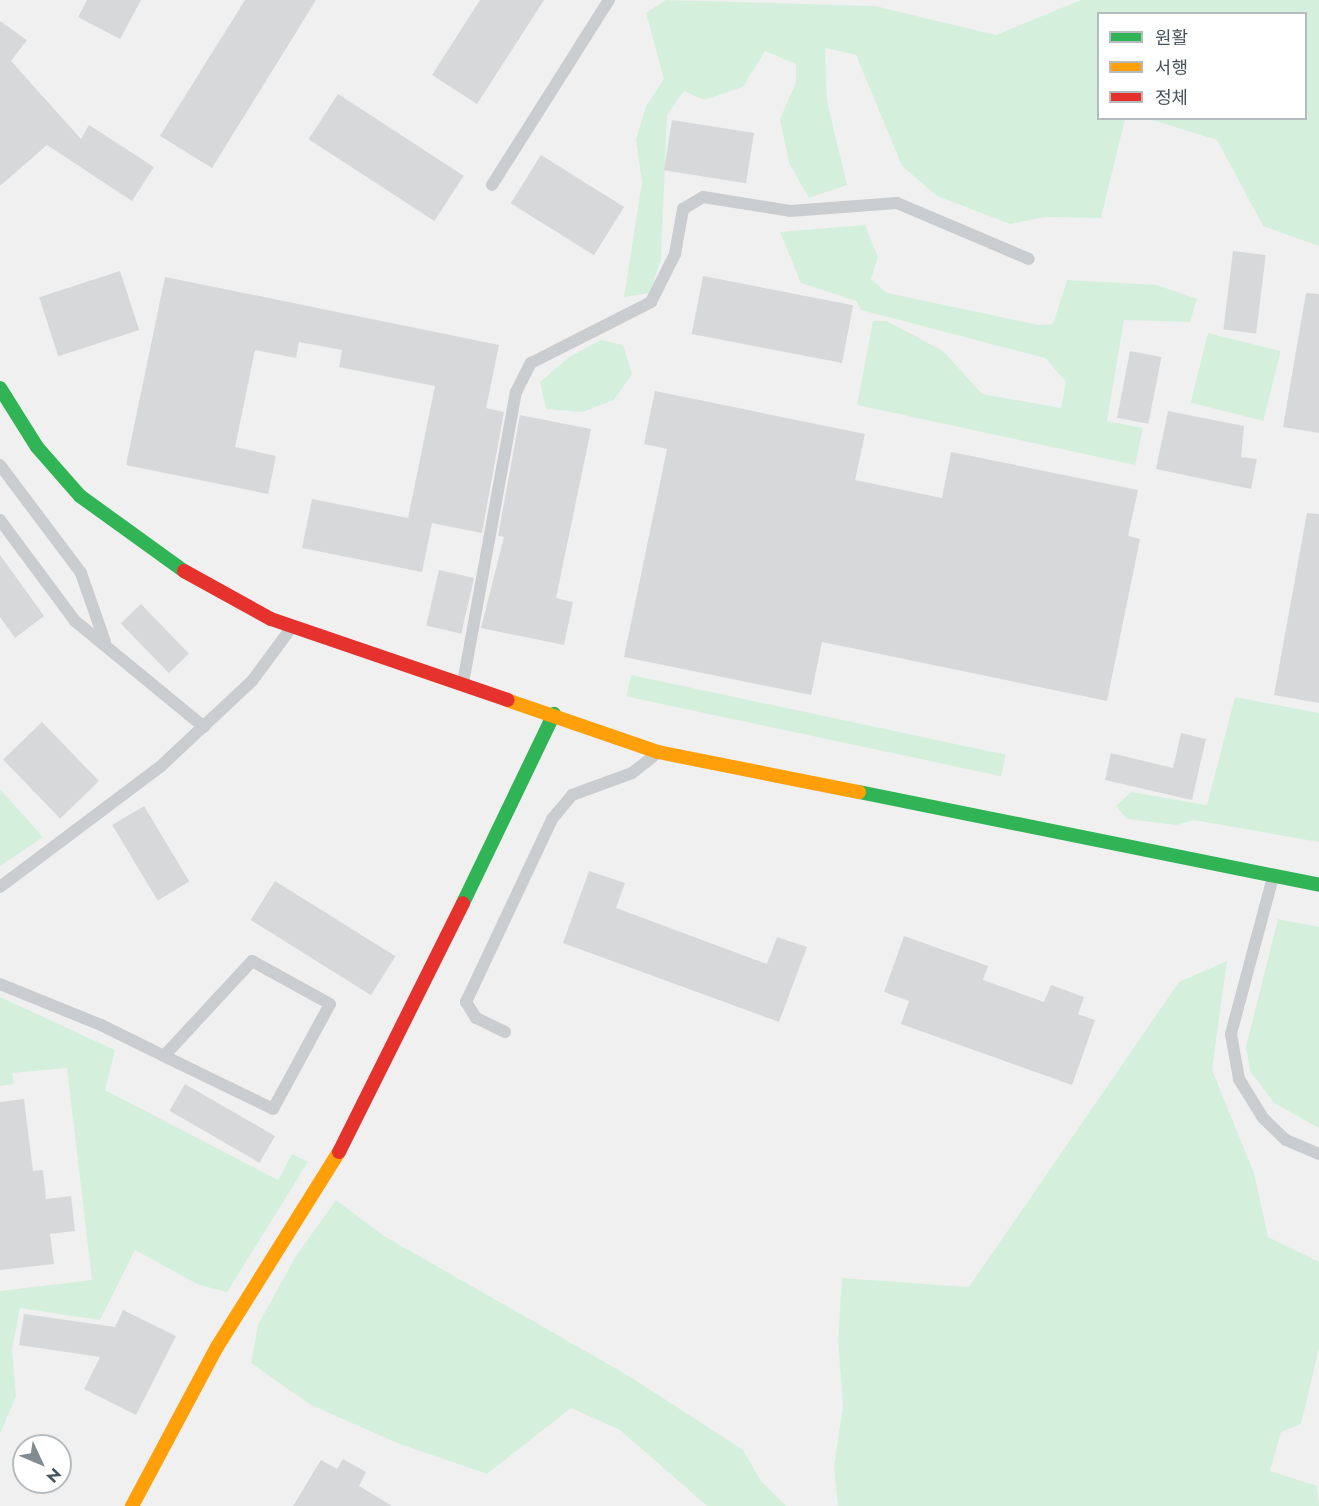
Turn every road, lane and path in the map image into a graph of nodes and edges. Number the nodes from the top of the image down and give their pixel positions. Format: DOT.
graph roads {
  1 [pos="609,0"];
  2 [pos="492,185"];
  3 [pos="1029,259"];
  4 [pos="0,388"];
  5 [pos="0,465"];
  6 [pos="0,520"];
  7 [pos="293,626"];
  8 [pos="105,642"];
  9 [pos="463,683"];
  10 [pos="554,714"];
  11 [pos="204,727"];
  12 [pos="658,752"];
  13 [pos="1273,876"];
  14 [pos="1319,885"];
  15 [pos="0,887"];
  16 [pos="0,984"];
  17 [pos="505,1032"];
  18 [pos="164,1056"];
  19 [pos="1319,1154"];
  20 [pos="132,1506"];
  1 -- 2 [label="lane"];
  3 -- 9 [label="lane"];
  4 -- 7 [label="street"];
  5 -- 8 [label="lane"];
  6 -- 8 [label="lane"];
  7 -- 9 [label="street"];
  7 -- 11 [label="lane"];
  8 -- 11 [label="lane"];
  9 -- 10 [label="street"];
  10 -- 12 [label="street"];
  10 -- 20 [label="street"];
  11 -- 15 [label="lane"];
  12 -- 13 [label="street"];
  12 -- 17 [label="lane"];
  13 -- 14 [label="street"];
  13 -- 19 [label="lane"];
  16 -- 18 [label="lane"];
  18 -- 18 [label="lane"];
}
